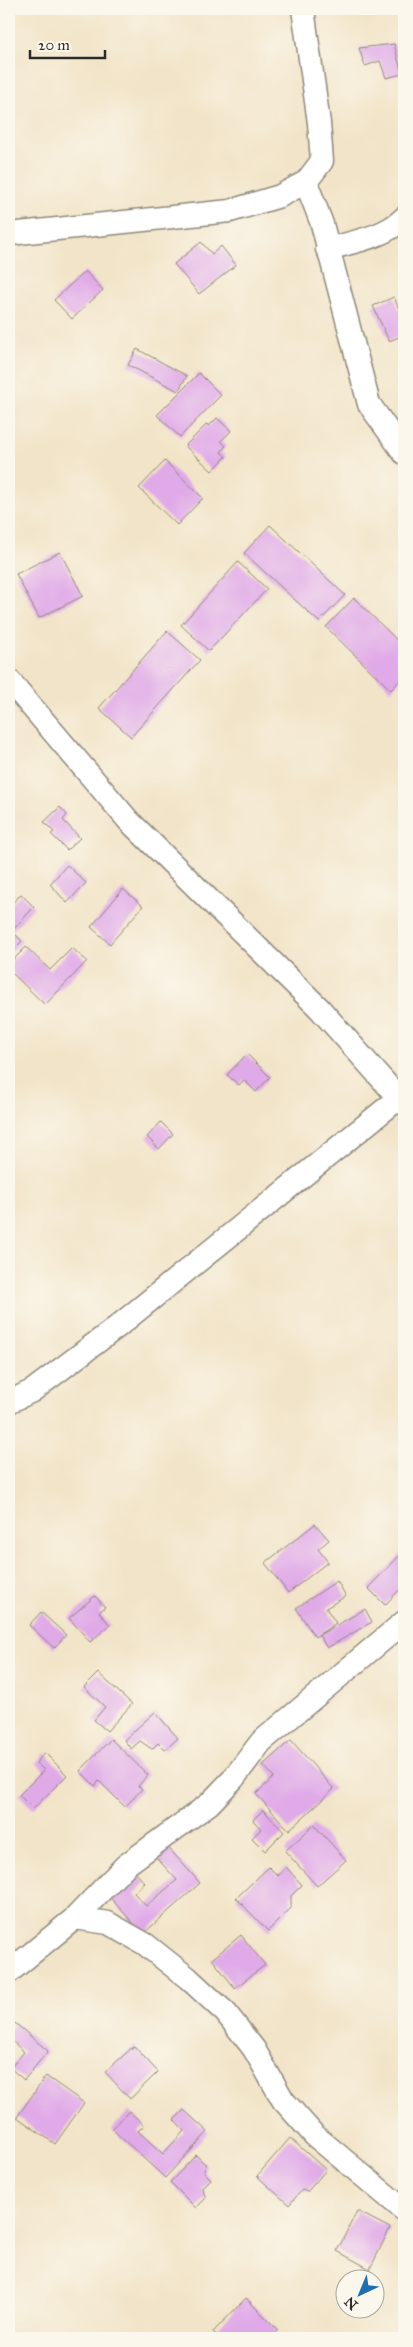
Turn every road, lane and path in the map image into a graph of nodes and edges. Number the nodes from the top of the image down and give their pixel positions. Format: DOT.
graph roads {
  1 [pos="303,9"];
  2 [pos="306,182"];
  3 [pos="404,218"];
  4 [pos="9,234"];
  5 [pos="327,249"];
  6 [pos="404,452"];
  7 [pos="9,680"];
  8 [pos="403,1098"];
  9 [pos="9,1400"];
  10 [pos="404,1622"];
  11 [pos="75,1918"];
  12 [pos="9,1972"];
  13 [pos="404,2210"];
  1 -- 2 [label="street"];
  2 -- 4 [label="street"];
  2 -- 5 [label="street"];
  3 -- 5 [label="street"];
  5 -- 6 [label="street"];
  7 -- 8 [label="street"];
  8 -- 9 [label="street"];
  10 -- 11 [label="street"];
  11 -- 12 [label="street"];
  11 -- 13 [label="street"];
}
